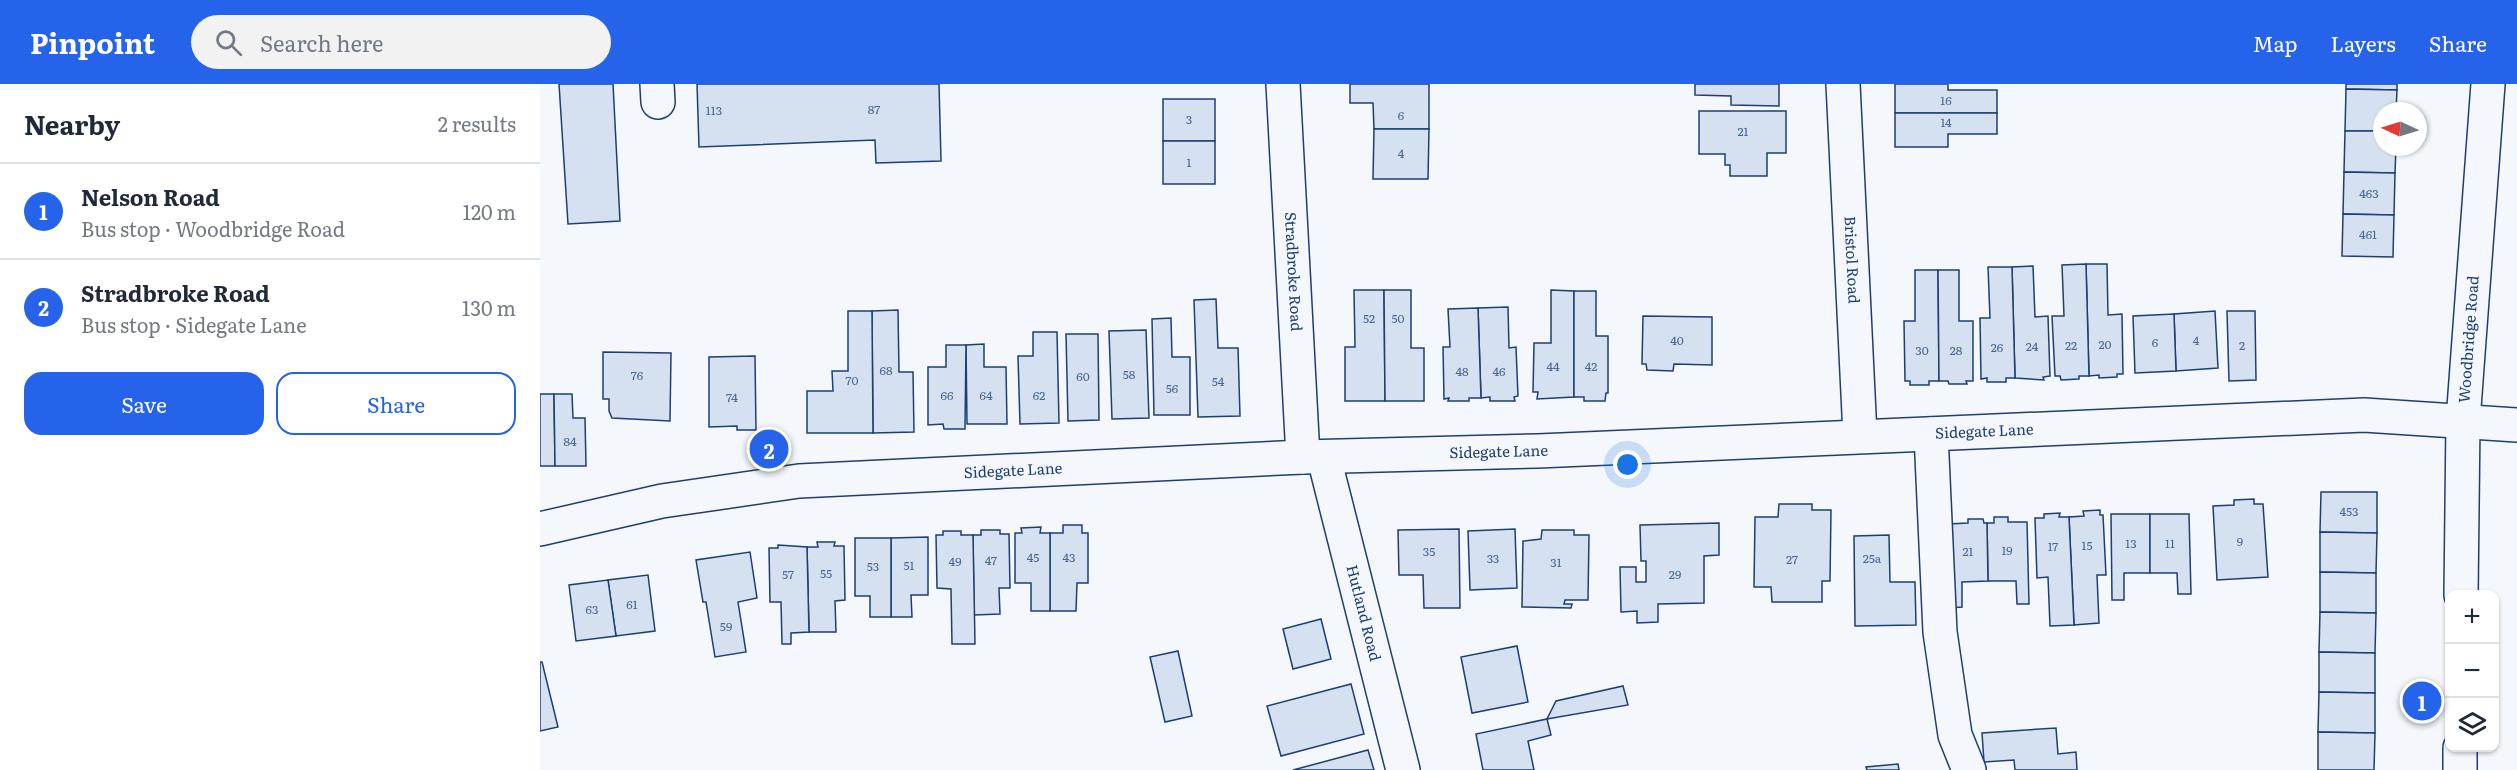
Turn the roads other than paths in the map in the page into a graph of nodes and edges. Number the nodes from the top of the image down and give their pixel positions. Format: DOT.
graph roads {
  1 [pos="1283,84"];
  2 [pos="1843,84"];
  3 [pos="2488,84"];
  4 [pos="2463,421"];
  5 [pos="2517,426"];
  6 [pos="1931,434"];
  7 [pos="1860,435"];
  8 [pos="1313,458"];
  9 [pos="540,529"];
  10 [pos="2461,590"];
  11 [pos="2460,752"];
  12 [pos="1403,770"];
  13 [pos="1969,770"];
  14 [pos="2460,770"];
  1 -- 8 [label="street, Stradbroke Road"];
  2 -- 7 [label="street, Bristol Road"];
  3 -- 4 [label="street, Woodbridge Road"];
  4 -- 5 [label="street, Sidegate Lane"];
  4 -- 6 [label="street, Sidegate Lane"];
  4 -- 10 [label="street, Woodbridge Road"];
  6 -- 7 [label="street, Sidegate Lane"];
  6 -- 13 [label="street"];
  7 -- 8 [label="street, Sidegate Lane"];
  8 -- 9 [label="street, Sidegate Lane"];
  8 -- 12 [label="street, Hutland Road"];
  11 -- 14 [label="street"];
}
